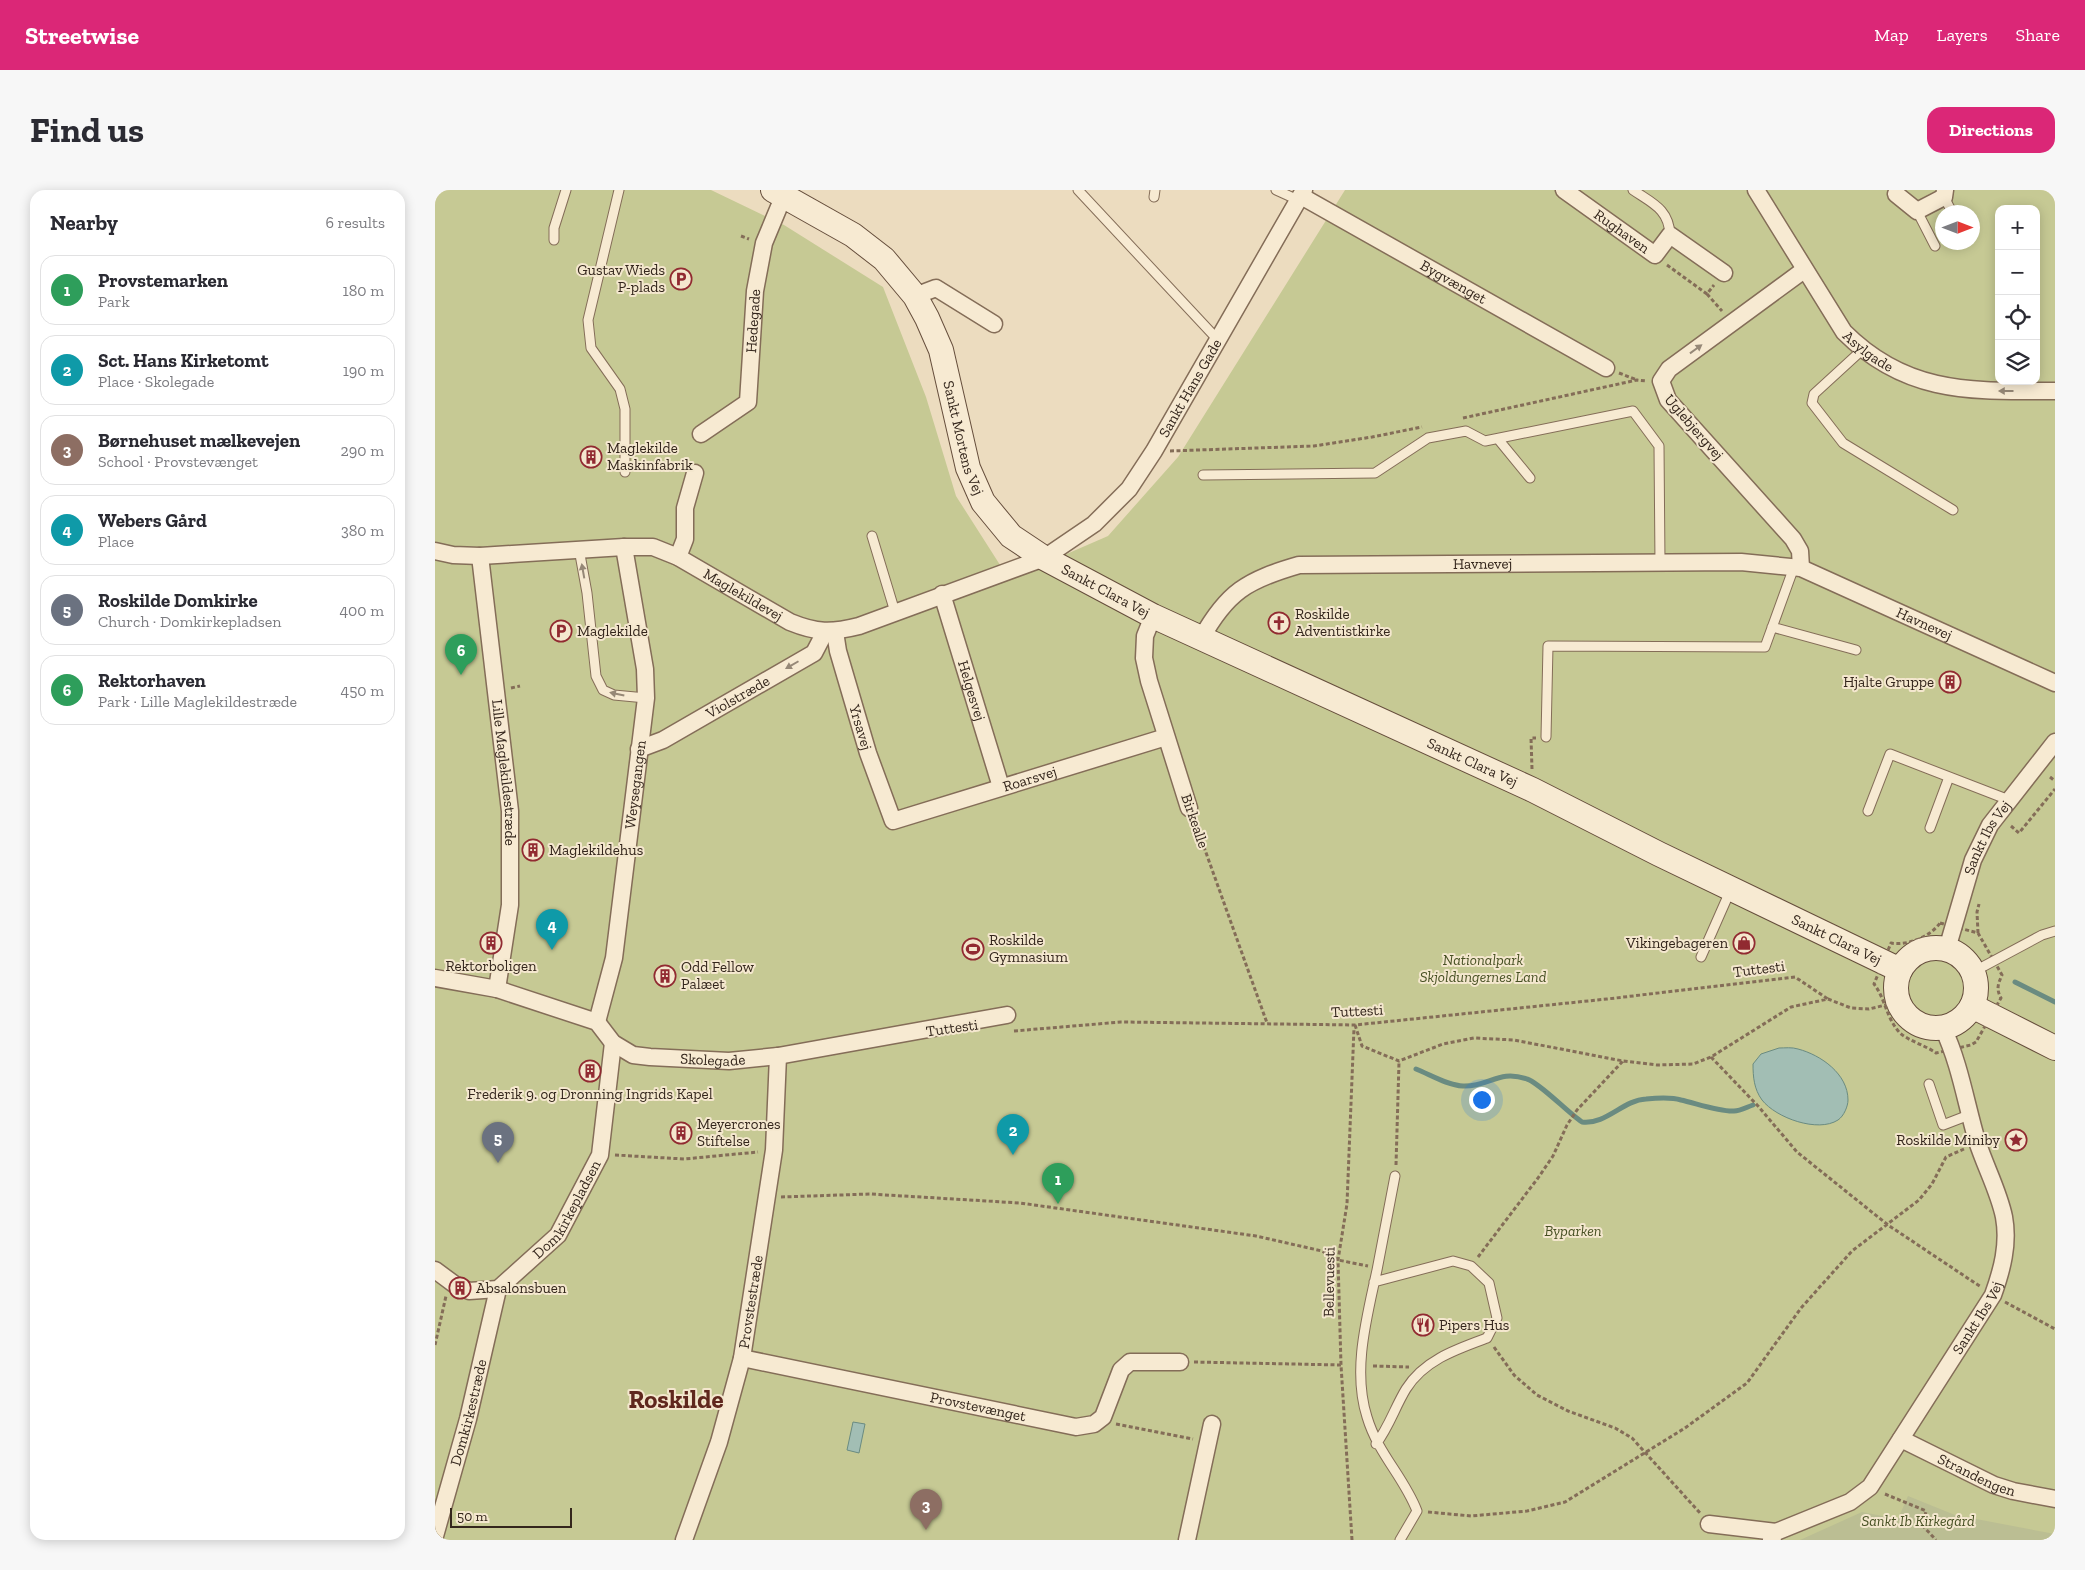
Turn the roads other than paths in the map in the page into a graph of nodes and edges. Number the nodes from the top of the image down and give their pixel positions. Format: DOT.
graph roads {
  1 [pos="565,190"];
  2 [pos="619,190"];
  3 [pos="1078,190"];
  4 [pos="1276,190"];
  5 [pos="1565,190"];
  6 [pos="1633,190"];
  7 [pos="1756,190"];
  8 [pos="781,192"];
  9 [pos="1944,193"];
  10 [pos="1896,194"];
  11 [pos="1301,195"];
  12 [pos="1949,205"];
  13 [pos="1917,211"];
  14 [pos="1670,235"];
  15 [pos="554,240"];
  16 [pos="1935,246"];
  17 [pos="1804,270"];
  18 [pos="1724,273"];
  19 [pos="915,296"];
  20 [pos="994,324"];
  21 [pos="1218,340"];
  22 [pos="1862,350"];
  23 [pos="1606,368"];
  24 [pos="2055,391"];
  25 [pos="701,434"];
  26 [pos="1498,439"];
  27 [pos="625,472"];
  28 [pos="695,472"];
  29 [pos="1203,475"];
  30 [pos="1530,478"];
  31 [pos="1953,510"];
  32 [pos="872,536"];
  33 [pos="624,547"];
  34 [pos="579,549"];
  35 [pos="435,551"];
  36 [pos="480,556"];
  37 [pos="678,557"];
  38 [pos="1043,558"];
  39 [pos="1660,563"];
  40 [pos="1797,568"];
  41 [pos="943,594"];
  42 [pos="895,612"];
  43 [pos="1153,616"];
  44 [pos="1772,627"];
  45 [pos="830,632"];
  46 [pos="1201,640"];
  47 [pos="1855,650"];
  48 [pos="2055,683"];
  49 [pos="646,698"];
  50 [pos="1166,737"];
  51 [pos="1546,737"];
  52 [pos="2055,742"];
  53 [pos="639,749"];
  54 [pos="1949,777"];
  55 [pos="1001,787"];
  56 [pos="2009,800"];
  57 [pos="1189,808"];
  58 [pos="1868,811"];
  59 [pos="893,821"];
  60 [pos="1930,828"];
  61 [pos="1731,888"];
  62 [pos="2055,931"];
  63 [pos="1947,949"];
  64 [pos="1701,957"];
  65 [pos="1983,966"];
  66 [pos="1900,970"];
  67 [pos="435,978"];
  68 [pos="497,989"];
  69 [pos="1972,1006"];
  70 [pos="597,1022"];
  71 [pos="1008,1023"];
  72 [pos="1948,1039"];
  73 [pos="613,1043"];
  74 [pos="2055,1048"];
  75 [pos="778,1056"];
  76 [pos="1929,1084"];
  77 [pos="1969,1115"];
  78 [pos="1395,1176"];
  79 [pos="435,1270"];
  80 [pos="1374,1282"];
  81 [pos="497,1289"];
  82 [pos="742,1358"];
  83 [pos="1180,1362"];
  84 [pos="1212,1424"];
  85 [pos="1901,1439"];
  86 [pos="1376,1444"];
  87 [pos="2055,1499"];
  88 [pos="1709,1524"];
  89 [pos="435,1536"];
  90 [pos="1773,1536"];
  91 [pos="684,1540"];
  92 [pos="1187,1540"];
  93 [pos="1400,1540"];
  1 -- 15 [label="lane"];
  2 -- 27 [label="lane"];
  3 -- 21 [label="lane"];
  4 -- 11 [label="lane"];
  5 -- 14 [label="street, Rughaven"];
  6 -- 14 [label="lane"];
  7 -- 17 [label="street, Asylgade"];
  8 -- 19 [label="main road, Sankt Mortens Vej"];
  8 -- 25 [label="street, Hedegade"];
  9 -- 12 [label="lane"];
  9 -- 13 [label="street"];
  10 -- 13 [label="street"];
  11 -- 21 [label="street, Sankt Hans Gade"];
  11 -- 23 [label="street, Bygvænget"];
  13 -- 16 [label="lane"];
  14 -- 18 [label="street, Rughaven"];
  17 -- 22 [label="street, Asylgade"];
  40 -- 17 [label="street, Uglebjergvej, one-way"];
  19 -- 20 [label="street"];
  19 -- 38 [label="main road, Sankt Mortens Vej"];
  21 -- 38 [label="street, Sankt Hans Gade"];
  24 -- 22 [label="street, Asylgade, one-way"];
  22 -- 31 [label="lane"];
  26 -- 29 [label="lane"];
  26 -- 30 [label="lane"];
  26 -- 39 [label="lane"];
  28 -- 37 [label="street"];
  32 -- 42 [label="lane"];
  33 -- 34 [label="street, Maglekildevej"];
  33 -- 37 [label="street, Maglekildevej"];
  33 -- 49 [label="street, Weysegangen"];
  34 -- 36 [label="street, Maglekildevej"];
  49 -- 34 [label="lane, one-way"];
  35 -- 36 [label="street, Maglekildevej"];
  36 -- 68 [label="street, Lille Maglekildestræde"];
  37 -- 45 [label="street, Maglekildevej"];
  38 -- 41 [label="street, Maglekildevej"];
  38 -- 43 [label="main road, Sankt Clara Vej"];
  39 -- 40 [label="street, Havnevej"];
  39 -- 46 [label="street, Havnevej"];
  40 -- 44 [label="lane"];
  40 -- 48 [label="street, Havnevej"];
  41 -- 42 [label="street, Maglekildevej"];
  41 -- 55 [label="street, Helgesvej"];
  42 -- 45 [label="street, Maglekildevej"];
  43 -- 46 [label="main road, Sankt Clara Vej"];
  43 -- 50 [label="street, Birkealle"];
  44 -- 47 [label="lane"];
  44 -- 51 [label="lane"];
  45 -- 53 [label="street, Violstræde, one-way"];
  45 -- 59 [label="street, Yrsavej"];
  46 -- 61 [label="main road, Sankt Clara Vej"];
  49 -- 53 [label="street, Weysegangen"];
  50 -- 55 [label="street, Roarsvej"];
  50 -- 57 [label="street, Birkealle"];
  52 -- 56 [label="street, Sankt Ibs Vej"];
  53 -- 70 [label="street, Weysegangen"];
  54 -- 56 [label="lane"];
  54 -- 58 [label="lane"];
  54 -- 60 [label="lane"];
  55 -- 59 [label="street, Roarsvej"];
  56 -- 63 [label="street, Sankt Ibs Vej"];
  61 -- 64 [label="lane"];
  61 -- 66 [label="main road, Sankt Clara Vej"];
  62 -- 65 [label="lane"];
  63 -- 65 [label="main road"];
  63 -- 66 [label="main road"];
  65 -- 69 [label="main road"];
  66 -- 72 [label="main road"];
  67 -- 68 [label="street"];
  68 -- 70 [label="street"];
  69 -- 72 [label="main road"];
  69 -- 74 [label="main road"];
  70 -- 73 [label="street, Skolegade"];
  71 -- 75 [label="street, Skolegade"];
  72 -- 77 [label="street, Sankt Ibs Vej"];
  73 -- 75 [label="street, Skolegade"];
  73 -- 81 [label="street, Domkirkepladsen"];
  75 -- 82 [label="street, Provstestræde"];
  76 -- 77 [label="lane"];
  77 -- 85 [label="street, Sankt Ibs Vej"];
  78 -- 80 [label="lane"];
  79 -- 81 [label="street"];
  80 -- 86 [label="lane"];
  80 -- 86 [label="lane"];
  81 -- 89 [label="street, Domkirkestræde"];
  82 -- 83 [label="street, Provstevænget"];
  82 -- 91 [label="street, Provstestræde"];
  84 -- 92 [label="street"];
  85 -- 87 [label="street, Strandengen"];
  85 -- 90 [label="street, Sankt Ibs Vej"];
  86 -- 93 [label="lane"];
  88 -- 90 [label="street, Sankt Ibs Vej"];
}
